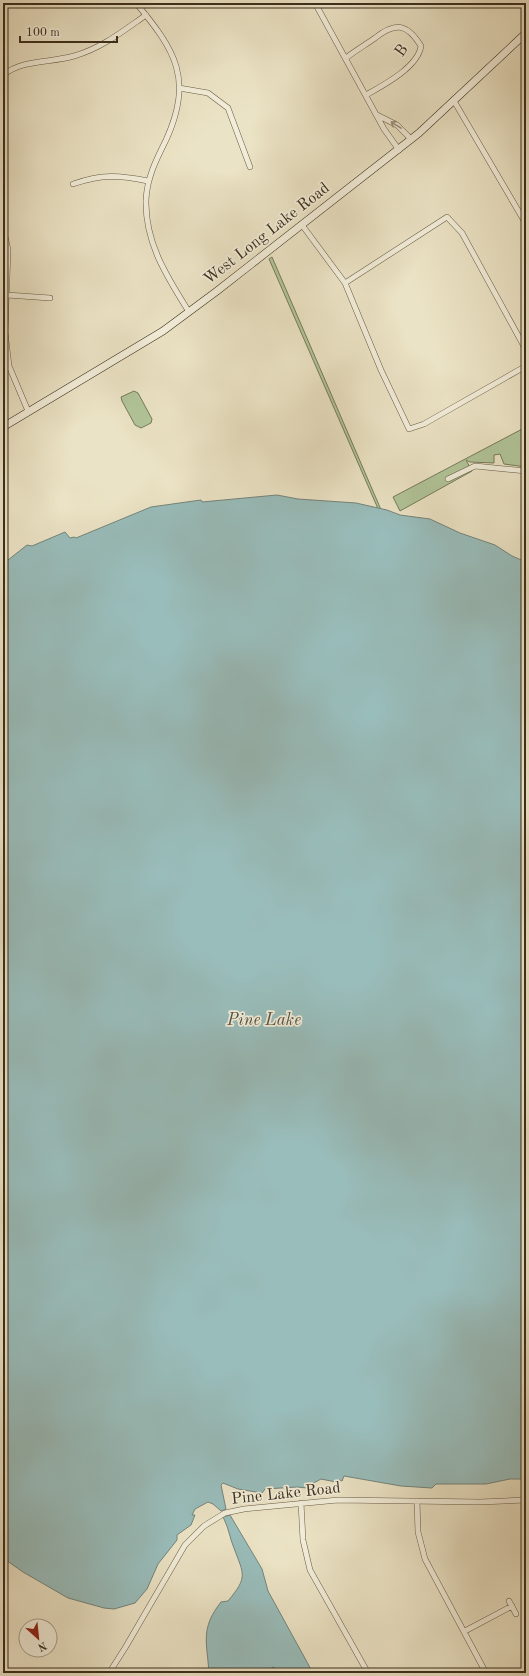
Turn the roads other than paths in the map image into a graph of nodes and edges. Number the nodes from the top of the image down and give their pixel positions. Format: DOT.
graph roads {
  1 [pos="136,3"];
  2 [pos="315,3"];
  3 [pos="146,15"];
  4 [pos="526,33"];
  5 [pos="346,58"];
  6 [pos="3,75"];
  7 [pos="179,88"];
  8 [pos="366,95"];
  9 [pos="454,102"];
  10 [pos="377,115"];
  11 [pos="411,139"];
  12 [pos="399,150"];
  13 [pos="250,167"];
  14 [pos="148,181"];
  15 [pos="73,184"];
  16 [pos="526,224"];
  17 [pos="302,225"];
  18 [pos="3,227"];
  19 [pos="345,283"];
  20 [pos="8,295"];
  21 [pos="50,298"];
  22 [pos="188,312"];
  23 [pos="526,350"];
  24 [pos="526,366"];
  25 [pos="28,411"];
  26 [pos="3,427"];
  27 [pos="526,471"];
  28 [pos="448,479"];
  29 [pos="526,1500"];
  30 [pos="417,1501"];
  31 [pos="301,1503"];
  32 [pos="509,1601"];
  33 [pos="512,1606"];
  34 [pos="516,1614"];
  35 [pos="465,1631"];
  36 [pos="109,1673"];
  37 [pos="368,1673"];
  38 [pos="486,1673"];
  1 -- 3 [label="street"];
  2 -- 5 [label="street"];
  3 -- 6 [label="street"];
  3 -- 7 [label="street"];
  4 -- 9 [label="main road, West Long Lake Road"];
  5 -- 8 [label="street"];
  5 -- 8 [label="street, B"];
  7 -- 13 [label="street"];
  7 -- 14 [label="street"];
  8 -- 10 [label="street"];
  9 -- 11 [label="main road, West Long Lake Road"];
  9 -- 16 [label="street"];
  11 -- 10 [label="street, one-way"];
  10 -- 12 [label="street"];
  11 -- 12 [label="main road, West Long Lake Road"];
  12 -- 17 [label="main road, West Long Lake Road"];
  14 -- 15 [label="street"];
  14 -- 22 [label="street"];
  17 -- 19 [label="street"];
  17 -- 22 [label="main road, West Long Lake Road"];
  18 -- 20 [label="street"];
  19 -- 23 [label="street"];
  19 -- 24 [label="street"];
  20 -- 21 [label="street"];
  20 -- 25 [label="street"];
  22 -- 25 [label="main road, West Long Lake Road"];
  25 -- 26 [label="main road, West Long Lake Road"];
  27 -- 28 [label="street"];
  29 -- 30 [label="street, Pine Lake Road"];
  30 -- 31 [label="street, Pine Lake Road"];
  30 -- 35 [label="street"];
  31 -- 36 [label="street, Pine Lake Road"];
  31 -- 37 [label="street"];
  32 -- 33 [label="street"];
  33 -- 34 [label="street"];
  33 -- 35 [label="street"];
  35 -- 38 [label="street"];
}
